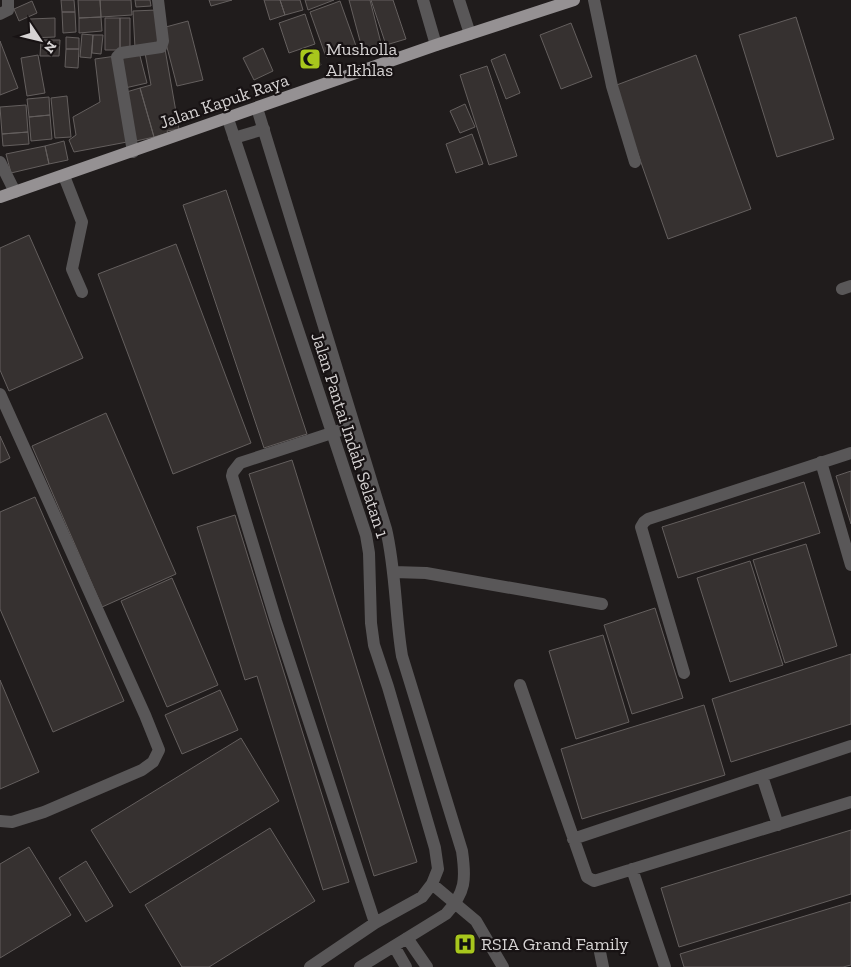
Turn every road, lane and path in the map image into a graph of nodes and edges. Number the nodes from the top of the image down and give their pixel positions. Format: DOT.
graph roads {
  1 [pos="8,0"];
  2 [pos="158,0"];
  3 [pos="423,0"];
  4 [pos="459,0"];
  5 [pos="594,0"];
  6 [pos="570,1"];
  7 [pos="0,14"];
  8 [pos="470,34"];
  9 [pos="436,45"];
  10 [pos="258,108"];
  11 [pos="228,119"];
  12 [pos="264,129"];
  13 [pos="234,138"];
  14 [pos="133,152"];
  15 [pos="0,162"];
  16 [pos="635,162"];
  17 [pos="64,176"];
  18 [pos="15,192"];
  19 [pos="0,198"];
  20 [pos="82,292"];
  21 [pos="0,394"];
  22 [pos="353,426"];
  23 [pos="333,433"];
  24 [pos="851,453"];
  25 [pos="821,462"];
  26 [pos="851,565"];
  27 [pos="394,572"];
  28 [pos="602,604"];
  29 [pos="684,673"];
  30 [pos="520,685"];
  31 [pos="851,746"];
  32 [pos="762,776"];
  33 [pos="851,802"];
  34 [pos="0,821"];
  35 [pos="778,825"];
  36 [pos="573,839"];
  37 [pos="632,869"];
  38 [pos="432,884"];
  39 [pos="456,904"];
  40 [pos="375,923"];
  41 [pos="407,938"];
  42 [pos="394,946"];
  43 [pos="600,952"];
  44 [pos="310,967"];
  45 [pos="360,967"];
  46 [pos="406,967"];
  47 [pos="427,967"];
  48 [pos="503,967"];
  49 [pos="602,967"];
  50 [pos="665,967"];
  1 -- 7 [label="street"];
  2 -- 14 [label="street"];
  3 -- 9 [label="street"];
  4 -- 8 [label="street"];
  5 -- 16 [label="street"];
  6 -- 8 [label="main road, Jalan Kapuk Raya"];
  8 -- 9 [label="main road, Jalan Kapuk Raya"];
  9 -- 10 [label="main road, Jalan Kapuk Raya"];
  10 -- 11 [label="main road, Jalan Kapuk Raya"];
  10 -- 12 [label="street, Jalan Pantai Indah Selatan 1"];
  11 -- 13 [label="street, Jalan Pantai Indah Selatan 1"];
  11 -- 14 [label="main road, Jalan Kapuk Raya"];
  12 -- 13 [label="street"];
  12 -- 22 [label="street, Jalan Pantai Indah Selatan 1"];
  13 -- 23 [label="street, Jalan Pantai Indah Selatan 1"];
  14 -- 17 [label="main road, Jalan Kapuk Raya"];
  15 -- 18 [label="street"];
  17 -- 18 [label="main road, Jalan Kapuk Raya"];
  17 -- 20 [label="street"];
  18 -- 19 [label="main road, Jalan Kapuk Raya"];
  21 -- 34 [label="street"];
  22 -- 23 [label="street"];
  22 -- 27 [label="street, Jalan Pantai Indah Selatan 1"];
  23 -- 38 [label="street, Jalan Pantai Indah Selatan 1"];
  23 -- 40 [label="street"];
  24 -- 25 [label="street"];
  25 -- 26 [label="street"];
  25 -- 29 [label="street"];
  27 -- 28 [label="street"];
  27 -- 39 [label="street, Jalan Pantai Indah Selatan 1"];
  30 -- 36 [label="street"];
  31 -- 32 [label="street"];
  32 -- 35 [label="street"];
  32 -- 36 [label="street"];
  33 -- 35 [label="street"];
  35 -- 37 [label="street"];
  36 -- 37 [label="street"];
  37 -- 50 [label="street"];
  38 -- 39 [label="street"];
  38 -- 40 [label="street"];
  39 -- 41 [label="street, Jalan Pantai Indah Selatan 1"];
  39 -- 48 [label="street"];
  40 -- 44 [label="street"];
  41 -- 42 [label="street, Jalan Pantai Indah Selatan 1"];
  41 -- 47 [label="street"];
  42 -- 45 [label="street, Jalan Pantai Indah Selatan 1"];
  42 -- 46 [label="street"];
  43 -- 49 [label="street"];
}
